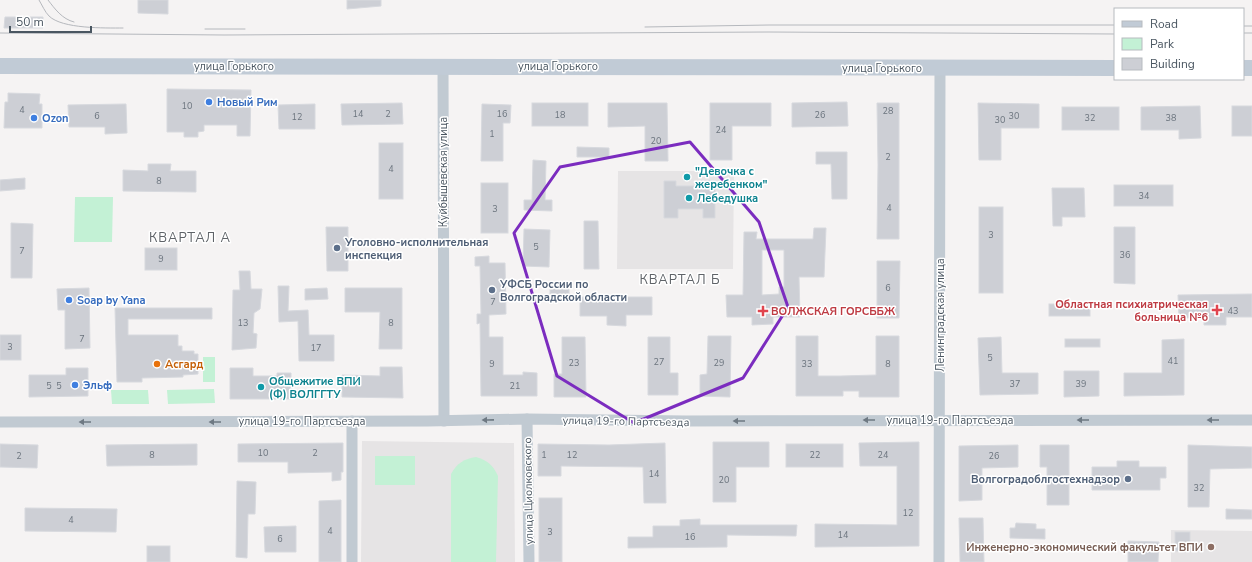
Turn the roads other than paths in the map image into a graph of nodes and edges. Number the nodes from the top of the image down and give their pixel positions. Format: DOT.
graph roads {
  1 [pos="0,66"];
  2 [pos="443,66"];
  3 [pos="940,68"];
  4 [pos="1114,68"];
  5 [pos="527,420"];
  6 [pos="939,420"];
  7 [pos="1252,420"];
  8 [pos="352,421"];
  9 [pos="444,421"];
  10 [pos="0,422"];
  11 [pos="352,562"];
  12 [pos="529,562"];
  13 [pos="939,562"];
  1 -- 2 [label="street, улица Горького"];
  2 -- 3 [label="street, улица Горького"];
  2 -- 9 [label="street, Куйбышевская улица"];
  3 -- 4 [label="street, улица Горького"];
  3 -- 6 [label="street, Ленинградская улица"];
  6 -- 5 [label="street, улица 19-го Партсъезда, one-way"];
  5 -- 9 [label="street, улица 19-го Партсъезда, one-way"];
  5 -- 12 [label="street, улица Циолковского"];
  7 -- 6 [label="street, улица 19-го Партсъезда, one-way"];
  6 -- 13 [label="street, Ленинградская улица"];
  8 -- 9 [label="street, улица 19-го Партсъезда"];
  8 -- 10 [label="street, улица 19-го Партсъезда, one-way"];
  8 -- 11 [label="street"];
}
